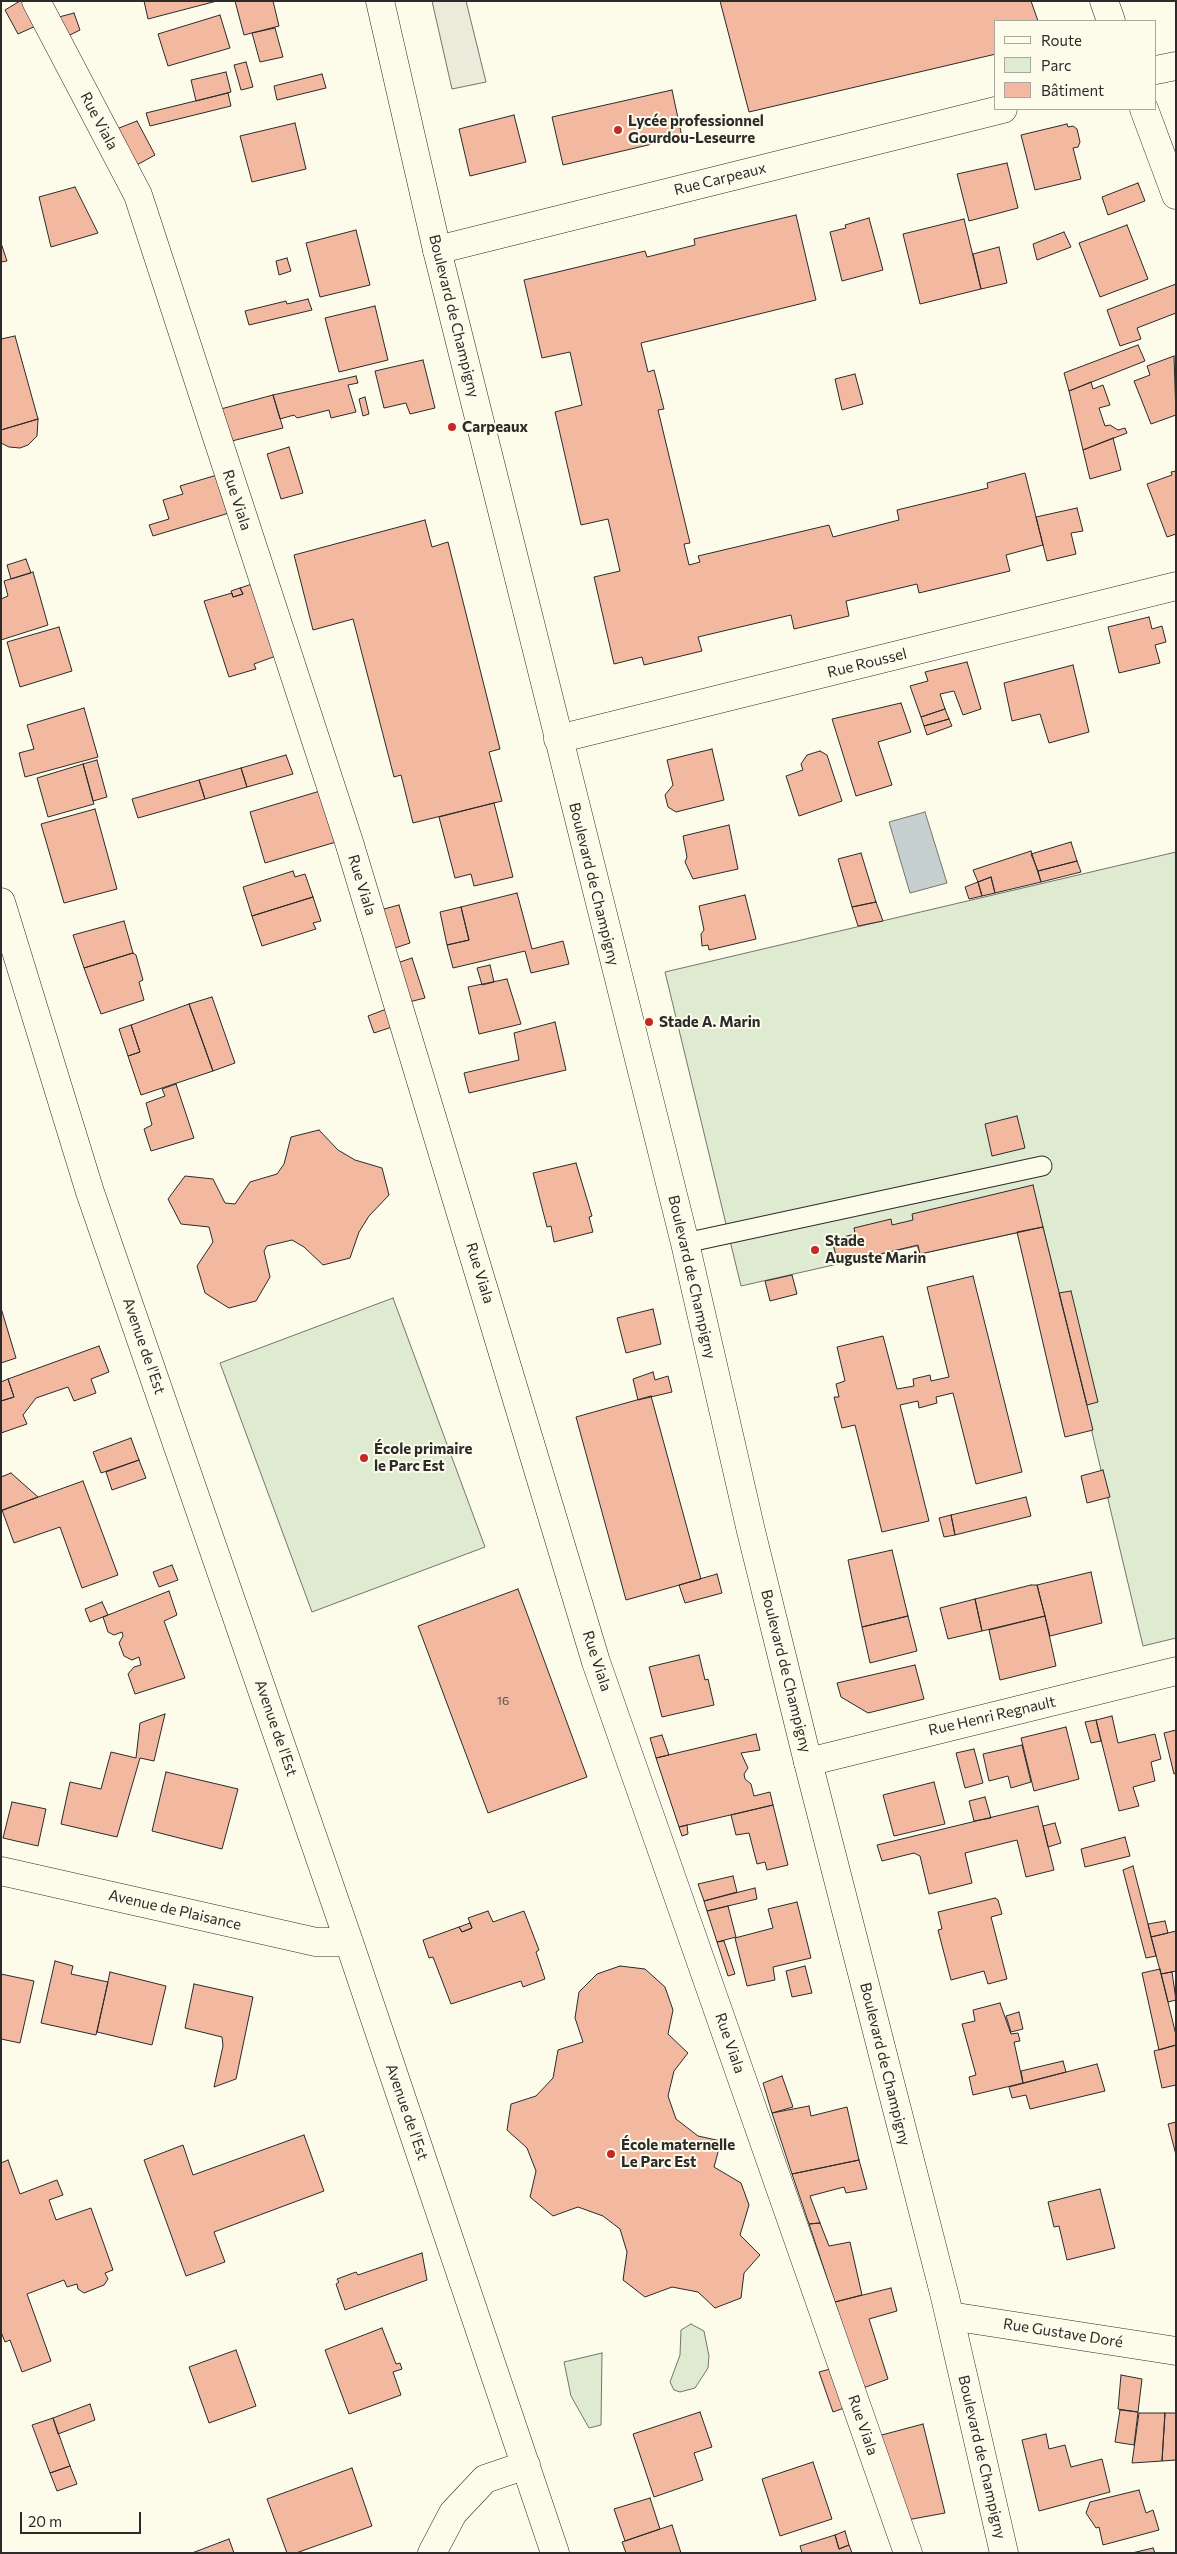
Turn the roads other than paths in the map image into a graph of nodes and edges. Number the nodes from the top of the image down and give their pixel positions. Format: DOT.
graph roads {
  1 [pos="36,1"];
  2 [pos="380,1"];
  3 [pos="1104,1"];
  4 [pos="1111,20"];
  5 [pos="1176,66"];
  6 [pos="1157,70"];
  7 [pos="999,110"];
  8 [pos="1144,110"];
  9 [pos="1176,195"];
  10 [pos="438,250"];
  11 [pos="1176,586"];
  12 [pos="558,739"];
  13 [pos="1,902"];
  14 [pos="1042,1166"];
  15 [pos="685,1242"];
  16 [pos="1176,1671"];
  17 [pos="808,1762"];
  18 [pos="1,1871"];
  19 [pos="349,1942"];
  20 [pos="950,2316"];
  21 [pos="1176,2351"];
  22 [pos="526,2466"];
  23 [pos="432,2553"];
  24 [pos="555,2553"];
  25 [pos="908,2553"];
  26 [pos="1004,2553"];
  1 -- 25 [label="street, Rue Viala"];
  2 -- 10 [label="street, Boulevard de Champigny"];
  3 -- 4 [label="street"];
  5 -- 6 [label="street"];
  7 -- 10 [label="street, Rue Carpeaux"];
  8 -- 9 [label="street"];
  10 -- 12 [label="street, Boulevard de Champigny"];
  11 -- 12 [label="street, Rue Roussel"];
  12 -- 15 [label="street, Boulevard de Champigny"];
  13 -- 19 [label="street, Avenue de l'Est"];
  14 -- 15 [label="lane"];
  15 -- 17 [label="street, Boulevard de Champigny"];
  16 -- 17 [label="street, Rue Henri Regnault"];
  17 -- 20 [label="street, Boulevard de Champigny"];
  18 -- 19 [label="street, Avenue de Plaisance"];
  19 -- 22 [label="street, Avenue de l'Est"];
  20 -- 21 [label="street, Rue Gustave Doré"];
  20 -- 26 [label="street, Boulevard de Champigny"];
  22 -- 23 [label="street"];
  22 -- 24 [label="street, Avenue de l'Est"];
}
